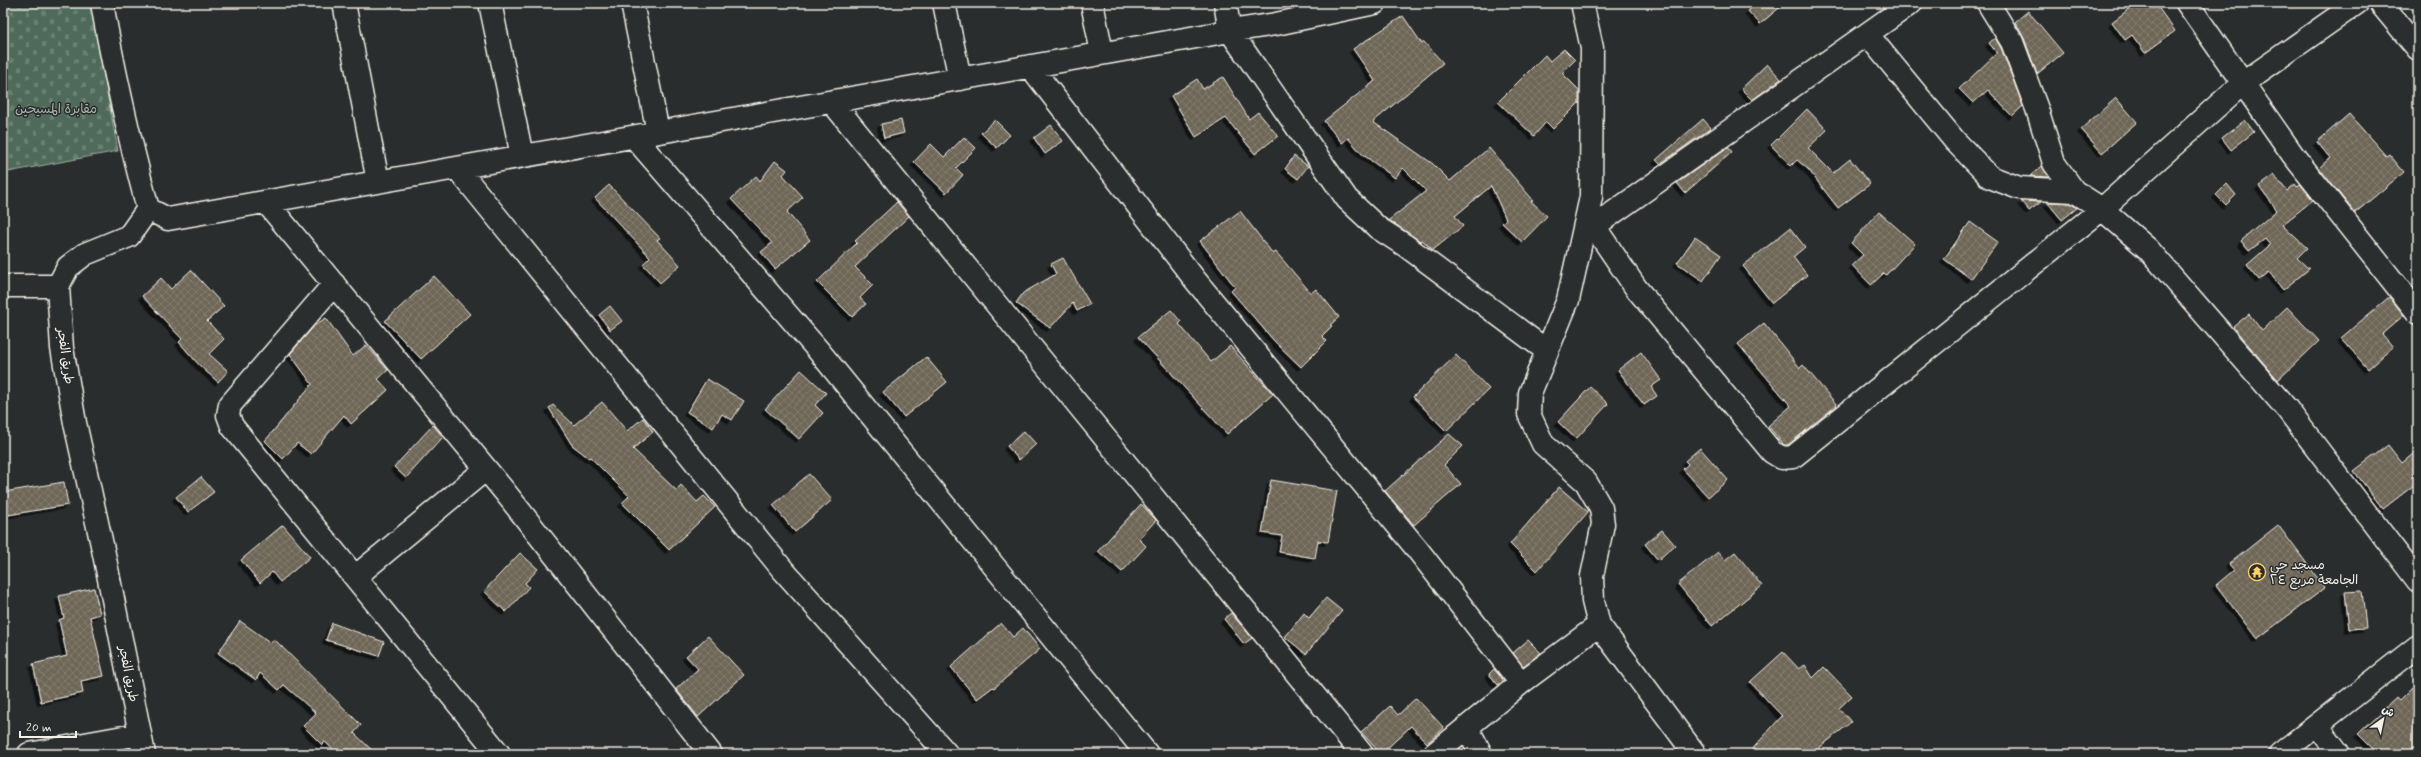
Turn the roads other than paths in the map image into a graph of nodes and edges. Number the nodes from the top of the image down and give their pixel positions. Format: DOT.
graph roads {
  1 [pos="102,3"];
  2 [pos="344,3"];
  3 [pos="490,3"];
  4 [pos="632,3"];
  5 [pos="944,3"];
  6 [pos="1092,3"];
  7 [pos="1224,3"];
  8 [pos="1375,3"];
  9 [pos="1582,3"];
  10 [pos="1911,3"];
  11 [pos="1988,3"];
  12 [pos="2187,3"];
  13 [pos="2357,3"];
  14 [pos="2380,3"];
  15 [pos="1230,30"];
  16 [pos="1867,34"];
  17 [pos="2418,49"];
  18 [pos="1102,54"];
  19 [pos="1030,66"];
  20 [pos="960,79"];
  21 [pos="2243,83"];
  22 [pos="832,102"];
  23 [pos="658,132"];
  24 [pos="634,137"];
  25 [pos="522,156"];
  26 [pos="457,168"];
  27 [pos="378,182"];
  28 [pos="2074,191"];
  29 [pos="266,202"];
  30 [pos="2102,209"];
  31 [pos="148,210"];
  32 [pos="1588,230"];
  33 [pos="334,284"];
  34 [pos="3,286"];
  35 [pos="58,286"];
  36 [pos="2418,313"];
  37 [pos="1547,351"];
  38 [pos="486,469"];
  39 [pos="355,577"];
  40 [pos="2418,582"];
  41 [pos="1599,626"];
  42 [pos="2418,646"];
  43 [pos="1521,683"];
  44 [pos="2316,725"];
  45 [pos="1467,726"];
  46 [pos="142,744"];
  47 [pos="29,754"];
  48 [pos="499,754"];
  49 [pos="711,754"];
  50 [pos="947,754"];
  51 [pos="1147,754"];
  52 [pos="1362,754"];
  53 [pos="1434,754"];
  54 [pos="1481,754"];
  55 [pos="1695,754"];
  56 [pos="2280,754"];
  57 [pos="2339,754"];
  1 -- 31 [label="street"];
  2 -- 27 [label="street"];
  3 -- 25 [label="street"];
  4 -- 23 [label="street"];
  5 -- 20 [label="street"];
  6 -- 18 [label="street"];
  7 -- 15 [label="street"];
  8 -- 15 [label="street"];
  9 -- 32 [label="street"];
  10 -- 16 [label="street"];
  11 -- 28 [label="street"];
  12 -- 21 [label="street"];
  13 -- 21 [label="street"];
  14 -- 17 [label="street"];
  15 -- 18 [label="street"];
  15 -- 37 [label="street"];
  16 -- 28 [label="street"];
  16 -- 32 [label="street"];
  18 -- 19 [label="street"];
  19 -- 20 [label="street"];
  19 -- 43 [label="street"];
  20 -- 22 [label="street"];
  21 -- 30 [label="street"];
  21 -- 36 [label="street"];
  22 -- 23 [label="street"];
  22 -- 52 [label="street"];
  23 -- 24 [label="street"];
  24 -- 25 [label="street"];
  24 -- 51 [label="street"];
  25 -- 26 [label="street"];
  26 -- 27 [label="street"];
  26 -- 50 [label="street"];
  27 -- 29 [label="street"];
  28 -- 30 [label="street"];
  29 -- 31 [label="street"];
  29 -- 33 [label="street"];
  30 -- 32 [label="street"];
  30 -- 40 [label="street"];
  31 -- 35 [label="street"];
  32 -- 37 [label="street"];
  33 -- 38 [label="street"];
  33 -- 39 [label="street"];
  34 -- 35 [label="street"];
  35 -- 46 [label="street, طريق الفجر"];
  37 -- 41 [label="street"];
  38 -- 39 [label="street"];
  38 -- 49 [label="street"];
  39 -- 48 [label="street"];
  41 -- 43 [label="street"];
  41 -- 55 [label="street"];
  42 -- 44 [label="street"];
  43 -- 45 [label="street"];
  44 -- 56 [label="street"];
  44 -- 57 [label="street"];
  45 -- 53 [label="street"];
  45 -- 54 [label="street"];
  46 -- 47 [label="street"];
}
